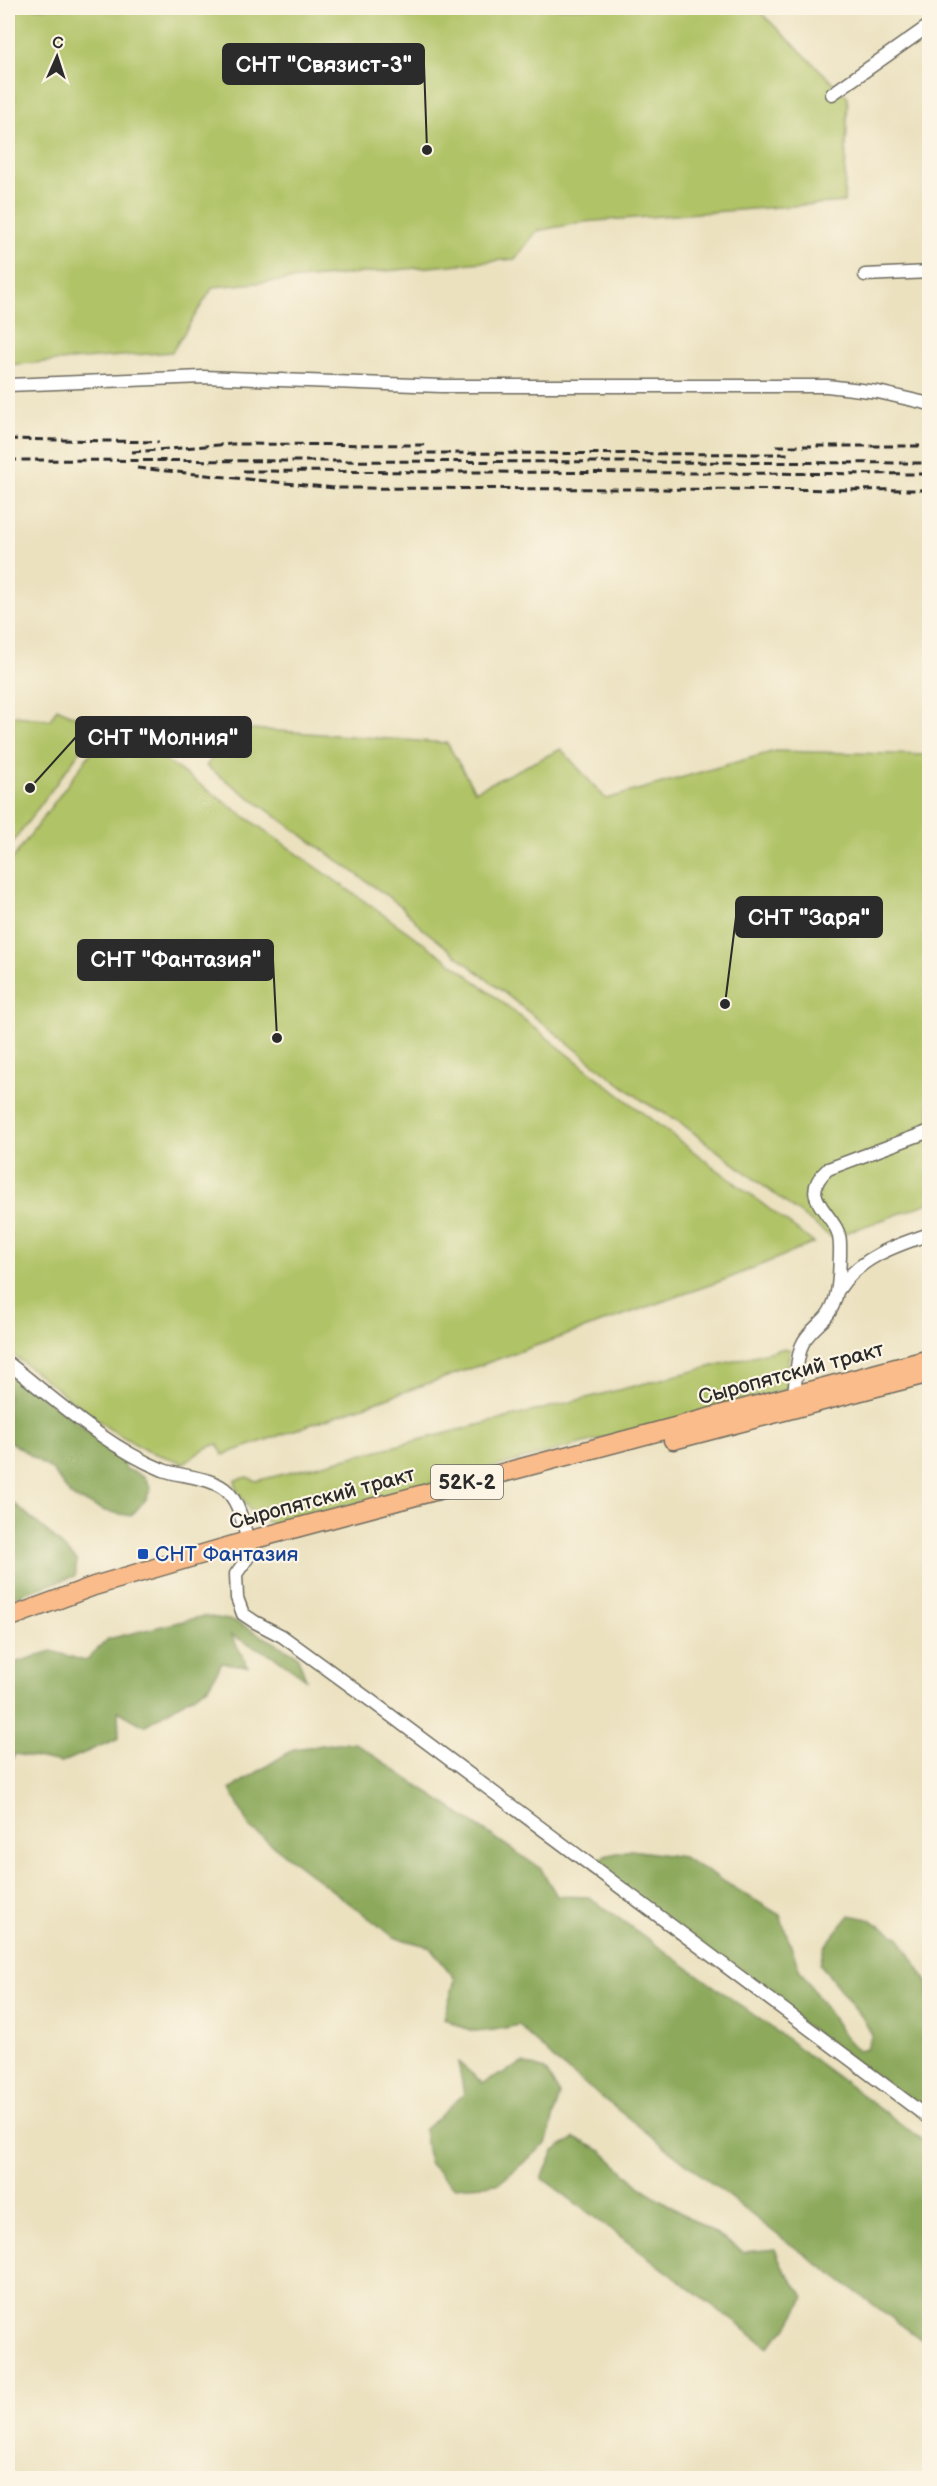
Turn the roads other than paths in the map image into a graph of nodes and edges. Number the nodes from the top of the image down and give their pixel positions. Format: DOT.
graph roads {
  1 [pos="930,26"];
  2 [pos="832,94"];
  3 [pos="930,272"];
  4 [pos="865,275"];
  5 [pos="8,385"];
  6 [pos="930,404"];
  7 [pos="930,1131"];
  8 [pos="930,1234"];
  9 [pos="837,1292"];
  10 [pos="930,1359"];
  11 [pos="8,1363"];
  12 [pos="930,1373"];
  13 [pos="794,1395"];
  14 [pos="249,1547"];
  15 [pos="8,1618"];
  16 [pos="8,1630"];
  17 [pos="930,2119"];
  1 -- 2 [label="street"];
  3 -- 4 [label="street"];
  5 -- 6 [label="street"];
  7 -- 9 [label="street"];
  8 -- 9 [label="street"];
  9 -- 13 [label="street"];
  10 -- 13 [label="main road, Сыропятский тракт / 52К-2"];
  11 -- 14 [label="street"];
  12 -- 14 [label="main road, Сыропятский тракт / 52К-2"];
  13 -- 14 [label="main road, Сыропятский тракт / 52К-2"];
  14 -- 15 [label="main road, Сыропятский тракт / 52К-2"];
  14 -- 16 [label="main road, Сыропятский тракт / 52К-2"];
  14 -- 17 [label="street"];
}
